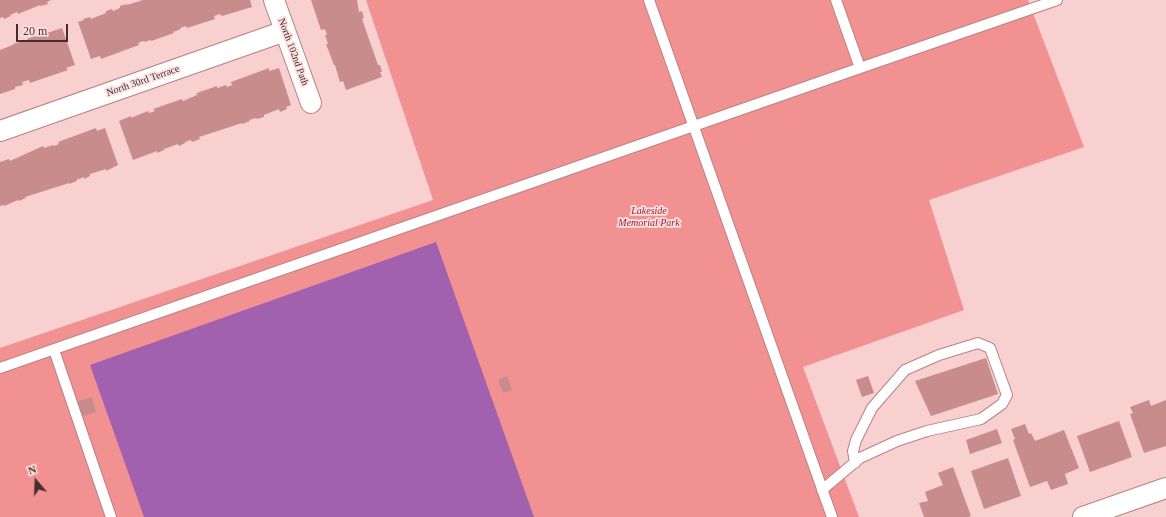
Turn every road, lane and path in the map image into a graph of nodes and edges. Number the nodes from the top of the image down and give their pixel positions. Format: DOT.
graph roads {
  1 [pos="274,0"];
  2 [pos="649,0"];
  3 [pos="836,0"];
  4 [pos="1057,0"];
  5 [pos="285,31"];
  6 [pos="860,68"];
  7 [pos="311,103"];
  8 [pos="693,126"];
  9 [pos="0,131"];
  10 [pos="54,350"];
  11 [pos="0,368"];
  12 [pos="855,462"];
  13 [pos="1166,488"];
  14 [pos="822,490"];
  15 [pos="111,517"];
  16 [pos="832,517"];
  17 [pos="1083,517"];
  1 -- 5 [label="street, North 102nd Path"];
  2 -- 8 [label="lane"];
  3 -- 6 [label="lane"];
  4 -- 6 [label="lane"];
  5 -- 7 [label="street, North 102nd Path"];
  5 -- 9 [label="street, North 30rd Terrace"];
  6 -- 8 [label="lane"];
  8 -- 10 [label="lane"];
  8 -- 14 [label="lane"];
  10 -- 11 [label="lane"];
  10 -- 15 [label="lane"];
  12 -- 12 [label="lane"];
  12 -- 14 [label="lane"];
  13 -- 17 [label="street"];
  14 -- 16 [label="lane"];
}
